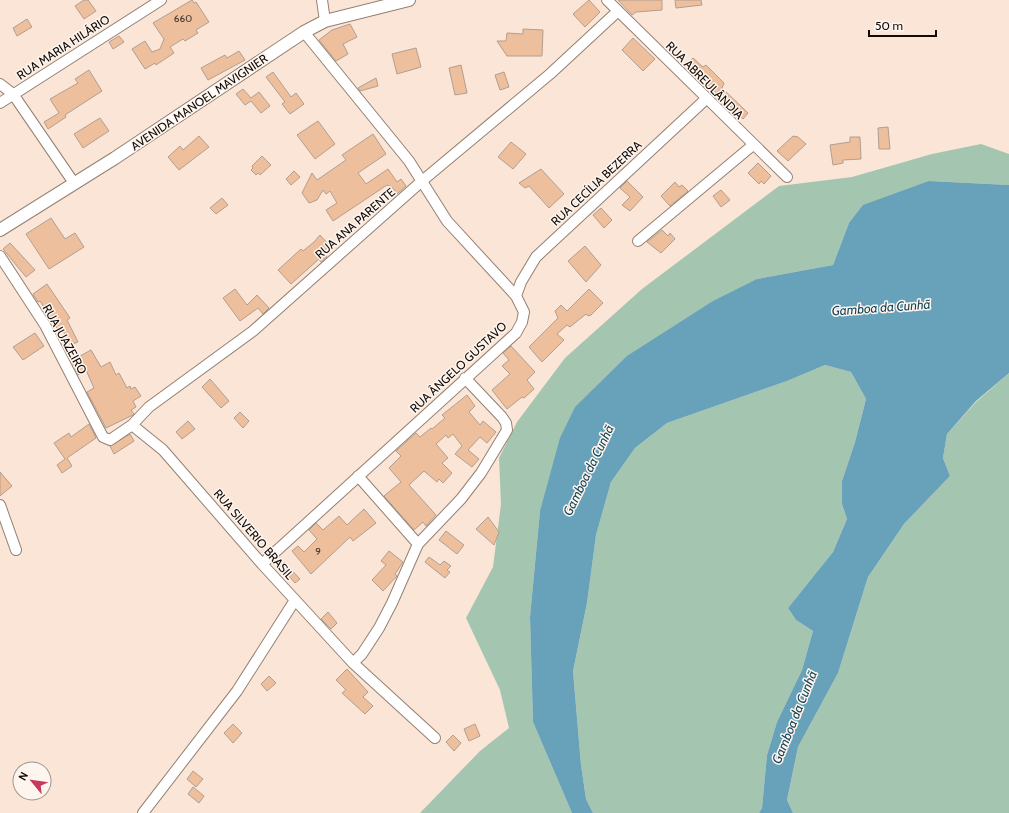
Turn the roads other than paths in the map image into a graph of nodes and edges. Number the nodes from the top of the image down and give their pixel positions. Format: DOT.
graph roads {
  1 [pos="161,0"];
  2 [pos="322,0"];
  3 [pos="409,0"];
  4 [pos="607,0"];
  5 [pos="618,11"];
  6 [pos="325,21"];
  7 [pos="304,32"];
  8 [pos="0,84"];
  9 [pos="13,94"];
  10 [pos="706,100"];
  11 [pos="0,103"];
  12 [pos="753,145"];
  13 [pos="787,177"];
  14 [pos="422,181"];
  15 [pos="74,183"];
  16 [pos="0,230"];
  17 [pos="638,241"];
  18 [pos="0,256"];
  19 [pos="516,296"];
  20 [pos="465,378"];
  21 [pos="132,425"];
  22 [pos="103,437"];
  23 [pos="358,476"];
  24 [pos="0,505"];
  25 [pos="418,544"];
  26 [pos="16,550"];
  27 [pos="262,564"];
  28 [pos="295,600"];
  29 [pos="352,663"];
  30 [pos="435,738"];
  31 [pos="149,811"];
  1 -- 9 [label="street, RUA MARIA HILÁRIO"];
  2 -- 6 [label="street"];
  3 -- 6 [label="street, AVENIDA MANOEL MAVIGNIER"];
  4 -- 5 [label="street, RUA ABREULÂNDIA"];
  5 -- 10 [label="street, RUA ABREULÂNDIA"];
  5 -- 14 [label="street, RUA ANA PARENTE"];
  6 -- 7 [label="street, AVENIDA MANOEL MAVIGNIER"];
  7 -- 14 [label="street, RUA ÂNGELO GUSTAVO"];
  7 -- 15 [label="street, AVENIDA MANOEL MAVIGNIER"];
  8 -- 9 [label="street"];
  9 -- 11 [label="street, RUA MARIA HILÁRIO"];
  9 -- 15 [label="street"];
  10 -- 12 [label="street, RUA ABREULÂNDIA"];
  10 -- 19 [label="street, RUA CECÍLIA BEZERRA"];
  12 -- 13 [label="street, RUA ABREULÂNDIA"];
  12 -- 17 [label="street"];
  14 -- 19 [label="street, RUA ÂNGELO GUSTAVO"];
  14 -- 21 [label="street, RUA ANA PARENTE"];
  15 -- 16 [label="street, AVENIDA MANOEL MAVIGNIER"];
  18 -- 22 [label="street, RUA JUAZEIRO"];
  19 -- 20 [label="street, RUA ÂNGELO GUSTAVO"];
  20 -- 23 [label="street, RUA ÂNGELO GUSTAVO"];
  20 -- 25 [label="street"];
  21 -- 22 [label="street, RUA ANA PARENTE"];
  21 -- 27 [label="street, RUA SILVERIO BRASIL"];
  23 -- 25 [label="street"];
  23 -- 27 [label="street, RUA ÂNGELO GUSTAVO"];
  24 -- 26 [label="street"];
  25 -- 29 [label="street"];
  27 -- 28 [label="street, RUA SILVERIO BRASIL"];
  28 -- 29 [label="street, RUA SILVERIO BRASIL"];
  28 -- 31 [label="street"];
  29 -- 30 [label="street, RUA SILVERIO BRASIL"];
}
